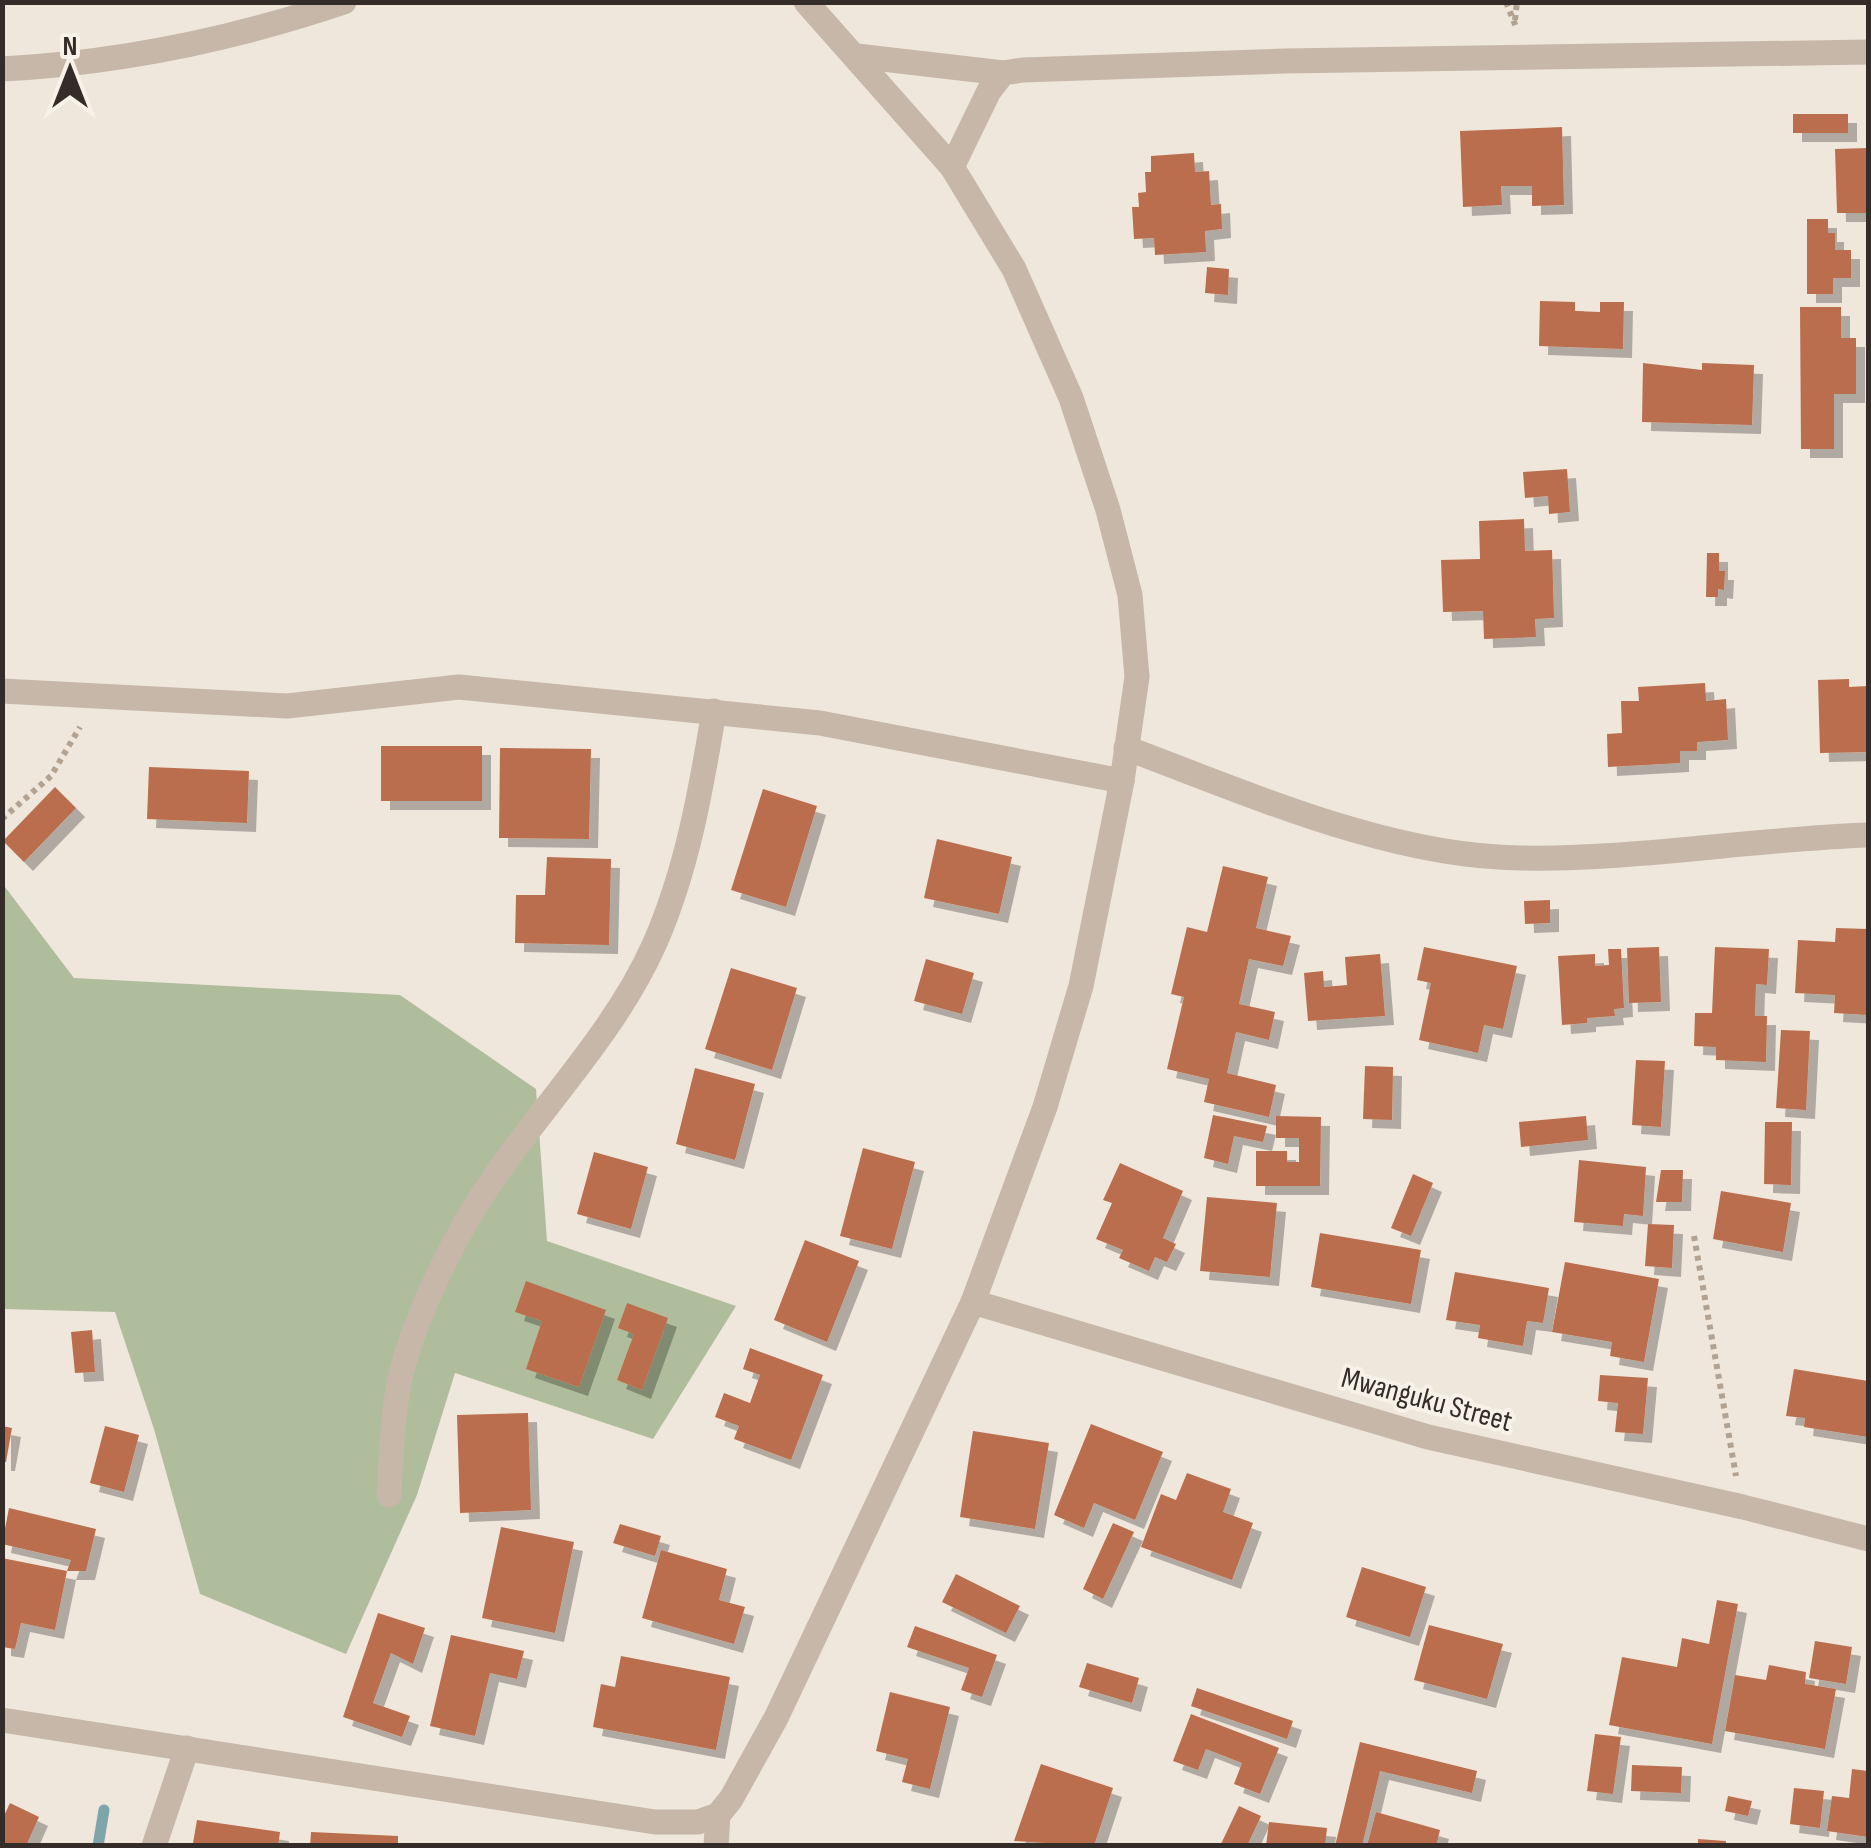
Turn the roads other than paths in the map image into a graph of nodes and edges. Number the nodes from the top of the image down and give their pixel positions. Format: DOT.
graph roads {
  1 [pos="344,2"];
  2 [pos="806,2"];
  3 [pos="1868,52"];
  4 [pos="857,56"];
  5 [pos="2,69"];
  6 [pos="1003,74"];
  7 [pos="952,167"];
  8 [pos="2,691"];
  9 [pos="714,711"];
  10 [pos="1126,748"];
  11 [pos="1122,781"];
  12 [pos="1868,835"];
  13 [pos="974,1302"];
  14 [pos="390,1494"];
  15 [pos="1868,1539"];
  16 [pos="2,1720"];
  17 [pos="187,1748"];
  18 [pos="718,1816"];
  19 [pos="154,1846"];
  20 [pos="716,1846"];
  1 -- 5 [label="street"];
  2 -- 4 [label="street"];
  3 -- 6 [label="street"];
  4 -- 6 [label="street"];
  4 -- 7 [label="street"];
  6 -- 7 [label="street"];
  7 -- 10 [label="street"];
  8 -- 9 [label="street"];
  9 -- 11 [label="street"];
  9 -- 14 [label="street"];
  10 -- 11 [label="street"];
  10 -- 12 [label="street"];
  11 -- 13 [label="street"];
  13 -- 15 [label="street, Mwanguku Street"];
  13 -- 18 [label="street"];
  16 -- 17 [label="street"];
  17 -- 18 [label="street"];
  17 -- 19 [label="street"];
  18 -- 20 [label="street"];
}
